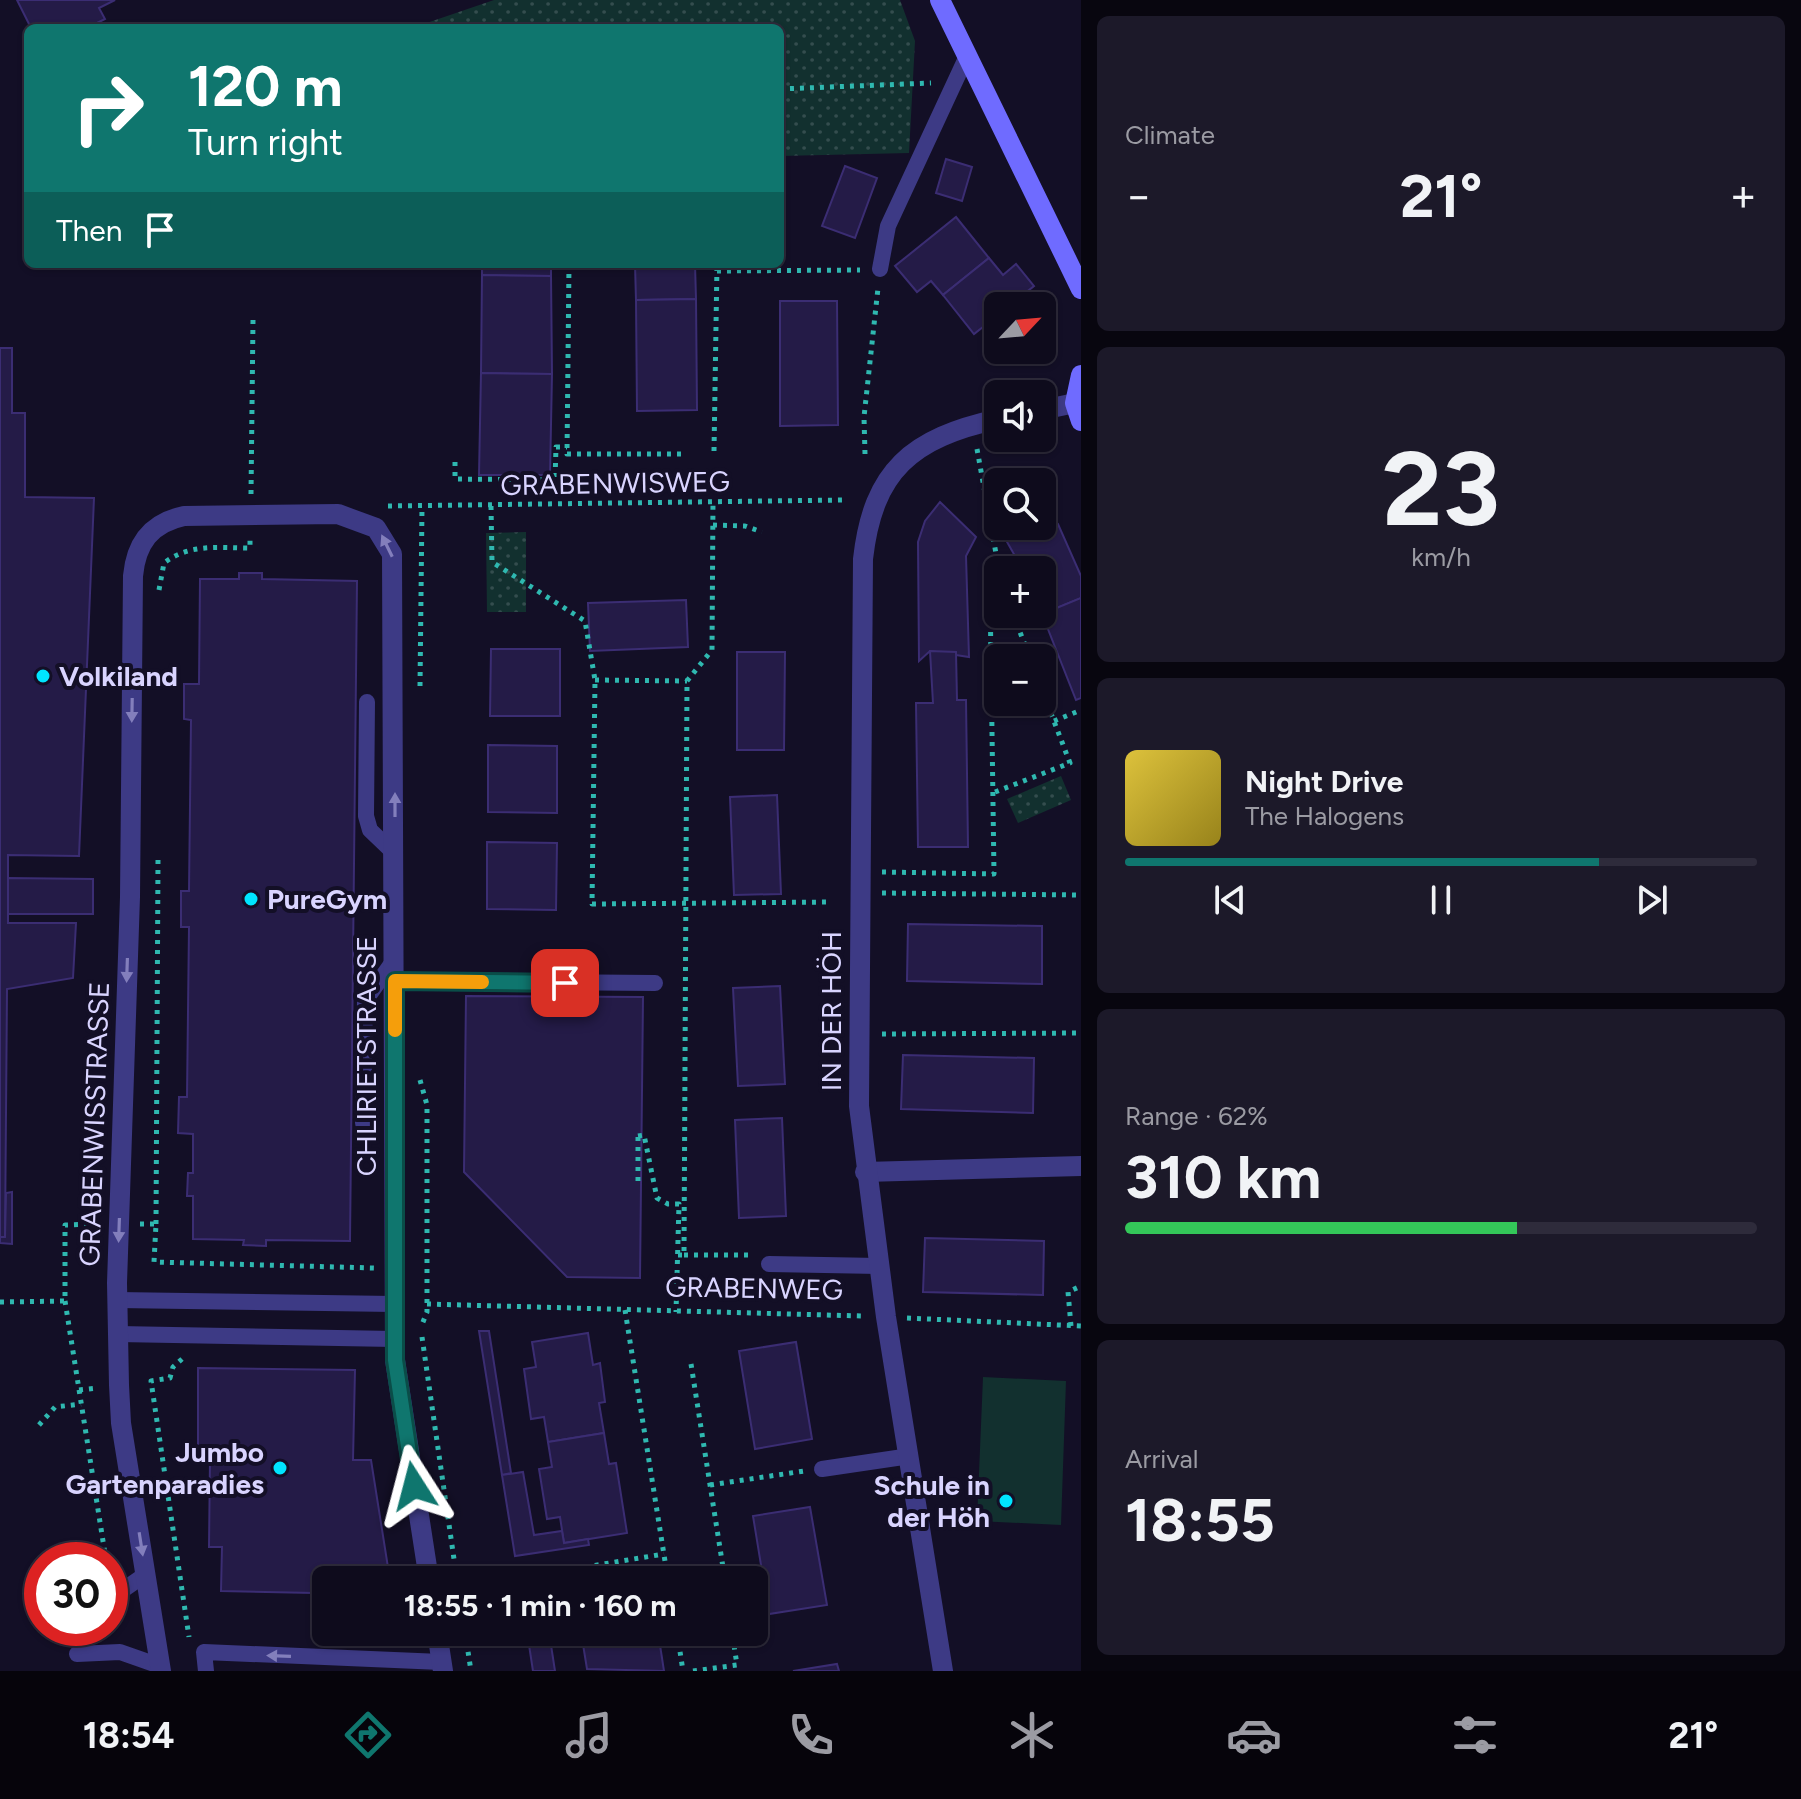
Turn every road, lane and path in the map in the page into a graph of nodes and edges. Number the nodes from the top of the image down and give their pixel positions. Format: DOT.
graph roads {
  1 [pos="940,0"];
  2 [pos="966,58"];
  3 [pos="954,82"];
  4 [pos="784,89"];
  5 [pos="569,268"];
  6 [pos="717,268"];
  7 [pos="880,269"];
  8 [pos="1081,289"];
  9 [pos="253,319"];
  10 [pos="1081,375"];
  11 [pos="1056,411"];
  12 [pos="1078,412"];
  13 [pos="984,422"];
  14 [pos="973,425"];
  15 [pos="567,447"];
  16 [pos="714,451"];
  17 [pos="686,454"];
  18 [pos="865,454"];
  19 [pos="455,462"];
  20 [pos="251,494"];
  21 [pos="843,500"];
  22 [pos="713,501"];
  23 [pos="388,506"];
  24 [pos="491,506"];
  25 [pos="422,507"];
  26 [pos="713,525"];
  27 [pos="762,532"];
  28 [pos="250,536"];
  29 [pos="996,556"];
  30 [pos="133,576"];
  31 [pos="159,606"];
  32 [pos="991,628"];
  33 [pos="595,680"];
  34 [pos="687,681"];
  35 [pos="419,697"];
  36 [pos="367,702"];
  37 [pos="1081,710"];
  38 [pos="1052,716"];
  39 [pos="1054,721"];
  40 [pos="995,792"];
  41 [pos="158,844"];
  42 [pos="394,853"];
  43 [pos="860,872"];
  44 [pos="859,893"];
  45 [pos="1081,895"];
  46 [pos="831,902"];
  47 [pos="686,904"];
  48 [pos="394,960"];
  49 [pos="395,981"];
  50 [pos="655,983"];
  51 [pos="1081,1033"];
  52 [pos="858,1034"];
  53 [pos="419,1076"];
  54 [pos="363,1123"];
  55 [pos="1081,1166"];
  56 [pos="865,1172"];
  57 [pos="638,1181"];
  58 [pos="119,1224"];
  59 [pos="156,1224"];
  60 [pos="681,1255"];
  61 [pos="769,1264"];
  62 [pos="879,1266"];
  63 [pos="394,1268"];
  64 [pos="427,1270"];
  65 [pos="1081,1286"];
  66 [pos="117,1300"];
  67 [pos="65,1301"];
  68 [pos="0,1302"];
  69 [pos="394,1304"];
  70 [pos="427,1304"];
  71 [pos="625,1310"];
  72 [pos="676,1312"];
  73 [pos="886,1317"];
  74 [pos="1071,1326"];
  75 [pos="1081,1326"];
  76 [pos="118,1334"];
  77 [pos="394,1339"];
  78 [pos="195,1359"];
  79 [pos="691,1364"];
  80 [pos="81,1404"];
  81 [pos="39,1425"];
  82 [pos="910,1456"];
  83 [pos="822,1469"];
  84 [pos="710,1485"];
  85 [pos="103,1542"];
  86 [pos="664,1554"];
  87 [pos="427,1566"];
  88 [pos="455,1566"];
  89 [pos="591,1566"];
  90 [pos="666,1566"];
  91 [pos="723,1566"];
  92 [pos="146,1574"];
  93 [pos="128,1586"];
  94 [pos="190,1640"];
  95 [pos="439,1646"];
  96 [pos="467,1646"];
  97 [pos="679,1646"];
  98 [pos="734,1646"];
  99 [pos="77,1654"];
  100 [pos="442,1667"];
  101 [pos="160,1669"];
  102 [pos="206,1671"];
  103 [pos="471,1671"];
  104 [pos="683,1671"];
  105 [pos="693,1671"];
  106 [pos="943,1671"];
  1 -- 2 [label="main road"];
  2 -- 3 [label="lane"];
  2 -- 8 [label="main road"];
  3 -- 4 [label="path"];
  3 -- 7 [label="lane"];
  5 -- 15 [label="path"];
  6 -- 7 [label="path"];
  6 -- 16 [label="path"];
  7 -- 18 [label="path"];
  9 -- 20 [label="path"];
  10 -- 12 [label="main road"];
  11 -- 12 [label="street"];
  13 -- 14 [label="street, IN DER HÖH"];
  14 -- 29 [label="path"];
  14 -- 43 [label="street, IN DER HÖH"];
  15 -- 17 [label="path"];
  15 -- 19 [label="path"];
  21 -- 22 [label="path, GRABENWISWEG"];
  22 -- 24 [label="path, GRABENWISWEG"];
  22 -- 26 [label="path"];
  23 -- 25 [label="path, GRABENWISWEG"];
  24 -- 25 [label="path, GRABENWISWEG"];
  24 -- 33 [label="path"];
  25 -- 35 [label="path"];
  26 -- 27 [label="path"];
  26 -- 34 [label="path"];
  28 -- 31 [label="path"];
  42 -- 30 [label="street, CHLIRIETSTRASSE, one-way"];
  30 -- 58 [label="street, GRABENWISSTRASSE, one-way"];
  32 -- 40 [label="path"];
  33 -- 34 [label="path"];
  33 -- 47 [label="path"];
  34 -- 47 [label="path"];
  36 -- 42 [label="lane"];
  37 -- 39 [label="path"];
  38 -- 39 [label="path"];
  39 -- 40 [label="path"];
  40 -- 43 [label="path"];
  41 -- 59 [label="path"];
  42 -- 48 [label="street, CHLIRIETSTRASSE"];
  43 -- 44 [label="street, IN DER HÖH"];
  44 -- 45 [label="path"];
  44 -- 52 [label="street, IN DER HÖH"];
  46 -- 47 [label="path"];
  47 -- 60 [label="path"];
  48 -- 49 [label="street, CHLIRIETSTRASSE"];
  48 -- 54 [label="lane"];
  49 -- 50 [label="lane"];
  49 -- 63 [label="street, CHLIRIETSTRASSE"];
  51 -- 52 [label="path"];
  52 -- 56 [label="street, IN DER HÖH"];
  53 -- 64 [label="path"];
  55 -- 56 [label="street"];
  56 -- 62 [label="street, IN DER HÖH"];
  57 -- 60 [label="path"];
  58 -- 59 [label="path"];
  58 -- 66 [label="street, GRABENWISSTRASSE, one-way"];
  58 -- 67 [label="path"];
  59 -- 63 [label="path"];
  60 -- 61 [label="path"];
  60 -- 72 [label="path"];
  61 -- 62 [label="lane"];
  62 -- 73 [label="street, IN DER HÖH"];
  63 -- 64 [label="path"];
  63 -- 69 [label="street, CHLIRIETSTRASSE"];
  64 -- 70 [label="path"];
  65 -- 74 [label="path"];
  66 -- 69 [label="lane"];
  66 -- 76 [label="street, GRABENWISSTRASSE"];
  67 -- 68 [label="path"];
  67 -- 80 [label="path"];
  69 -- 77 [label="street, CHLIRIETSTRASSE"];
  70 -- 71 [label="path, GRABENWEG"];
  70 -- 88 [label="path"];
  71 -- 72 [label="path, GRABENWEG"];
  71 -- 86 [label="path"];
  72 -- 73 [label="path, GRABENWEG"];
  73 -- 74 [label="path, GRABENWEG"];
  73 -- 82 [label="street, IN DER HÖH"];
  74 -- 75 [label="path, GRABENWEG"];
  76 -- 77 [label="lane"];
  76 -- 92 [label="street, GRABENWISSTRASSE, one-way"];
  77 -- 87 [label="street, CHLIRIETSTRASSE"];
  78 -- 94 [label="path"];
  79 -- 84 [label="path"];
  80 -- 81 [label="path"];
  80 -- 85 [label="path"];
  82 -- 83 [label="lane"];
  82 -- 106 [label="street, IN DER HÖH"];
  83 -- 84 [label="path"];
  84 -- 91 [label="path"];
  86 -- 89 [label="path"];
  86 -- 90 [label="path"];
  92 -- 93 [label="lane"];
  92 -- 101 [label="street, GRABENWISSTRASSE"];
  95 -- 100 [label="street"];
  96 -- 103 [label="path"];
  97 -- 104 [label="path"];
  98 -- 105 [label="path"];
  99 -- 101 [label="lane"];
  100 -- 102 [label="lane, one-way"];
}
